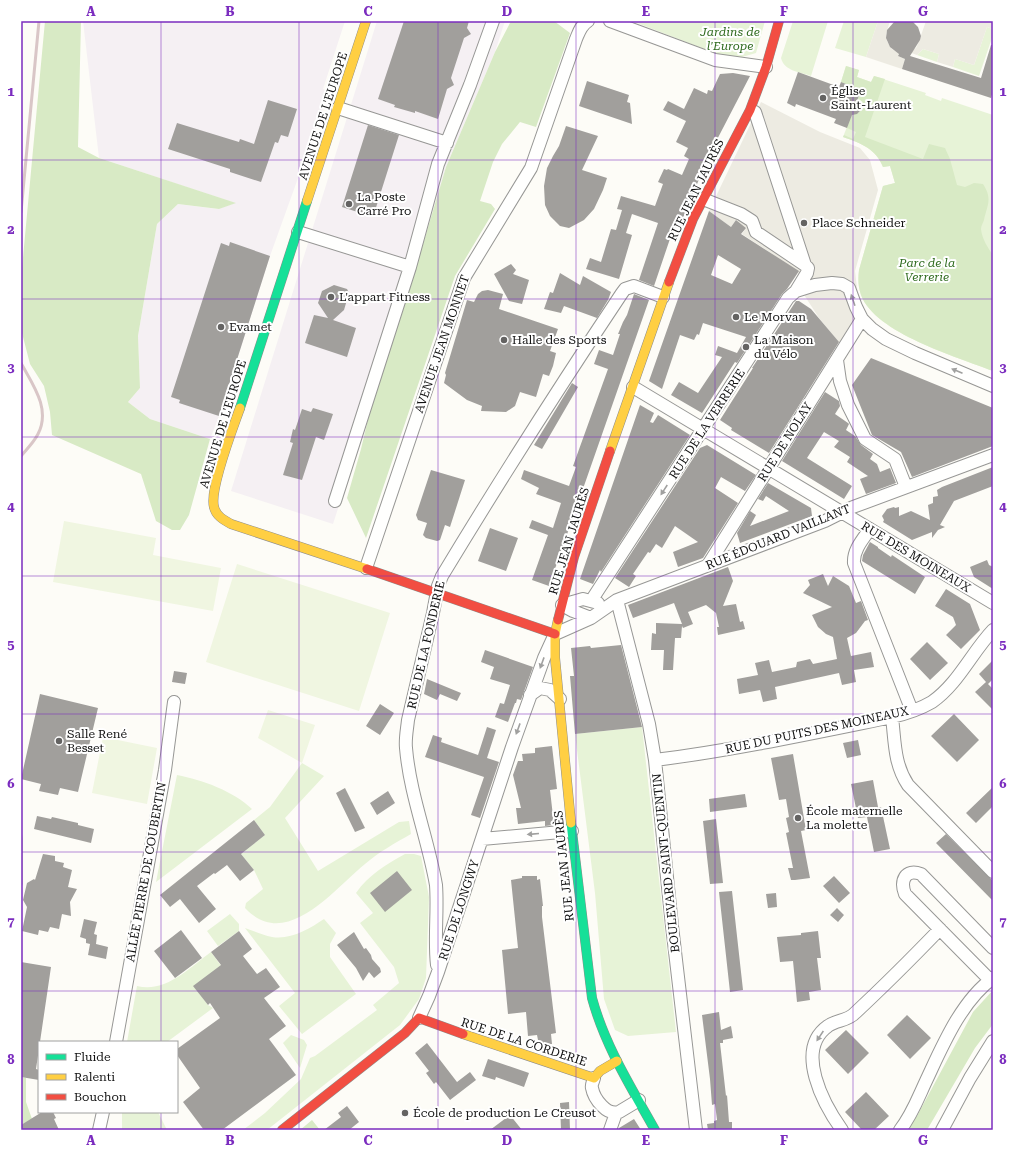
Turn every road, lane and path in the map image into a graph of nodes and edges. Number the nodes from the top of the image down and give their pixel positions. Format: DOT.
graph roads {
  1 [pos="366,21"];
  2 [pos="493,21"];
  3 [pos="588,21"];
  4 [pos="610,21"];
  5 [pos="779,21"];
  6 [pos="766,67"];
  7 [pos="338,108"];
  8 [pos="755,112"];
  9 [pos="447,143"];
  10 [pos="704,199"];
  11 [pos="298,232"];
  12 [pos="805,264"];
  13 [pos="410,267"];
  14 [pos="796,291"];
  15 [pos="663,297"];
  16 [pos="862,319"];
  17 [pos="837,360"];
  18 [pos="993,386"];
  19 [pos="633,387"];
  20 [pos="703,429"];
  21 [pos="993,455"];
  22 [pos="769,468"];
  23 [pos="906,487"];
  24 [pos="335,501"];
  25 [pos="841,512"];
  26 [pos="870,529"];
  27 [pos="708,565"];
  28 [pos="366,568"];
  29 [pos="566,585"];
  30 [pos="437,593"];
  31 [pos="587,600"];
  32 [pos="613,603"];
  33 [pos="993,603"];
  34 [pos="562,605"];
  35 [pos="591,618"];
  36 [pos="993,630"];
  37 [pos="555,634"];
  38 [pos="530,695"];
  39 [pos="560,699"];
  40 [pos="174,702"];
  41 [pos="912,711"];
  42 [pos="892,717"];
  43 [pos="655,760"];
  44 [pos="572,831"];
  45 [pos="482,839"];
  46 [pos="993,872"];
  47 [pos="940,929"];
  48 [pos="993,948"];
  49 [pos="438,972"];
  50 [pos="992,979"];
  51 [pos="418,1018"];
  52 [pos="993,1040"];
  53 [pos="116,1041"];
  54 [pos="617,1061"];
  55 [pos="594,1078"];
  56 [pos="639,1100"];
  57 [pos="103,1113"];
  58 [pos="616,1113"];
  59 [pos="99,1130"];
  60 [pos="282,1130"];
  61 [pos="610,1130"];
  62 [pos="655,1130"];
  63 [pos="696,1130"];
  64 [pos="842,1130"];
  65 [pos="900,1130"];
  66 [pos="942,1130"];
  1 -- 7 [label="street, AVENUE DE L'EUROPE"];
  2 -- 9 [label="street"];
  3 -- 28 [label="street, AVENUE JEAN MONNET"];
  4 -- 6 [label="street"];
  5 -- 6 [label="street, RUE JEAN JAURÈS"];
  6 -- 10 [label="street, RUE JEAN JAURÈS"];
  7 -- 9 [label="street"];
  7 -- 11 [label="street, AVENUE DE L'EUROPE"];
  8 -- 12 [label="street"];
  9 -- 13 [label="street"];
  10 -- 12 [label="street"];
  10 -- 15 [label="street, RUE JEAN JAURÈS"];
  11 -- 13 [label="street"];
  11 -- 28 [label="street, AVENUE DE L'EUROPE"];
  12 -- 14 [label="street"];
  13 -- 24 [label="street"];
  16 -- 14 [label="street, one-way"];
  14 -- 20 [label="street, RUE DE LA VERRERIE"];
  15 -- 19 [label="street, RUE JEAN JAURÈS"];
  15 -- 30 [label="street, RUE DE LA FONDERIE"];
  16 -- 17 [label="street, RUE DE NOLAY"];
  18 -- 16 [label="street, one-way"];
  17 -- 22 [label="street, RUE DE NOLAY"];
  17 -- 23 [label="street"];
  19 -- 20 [label="street, RUE DES MOINEAUX"];
  19 -- 29 [label="street, RUE JEAN JAURÈS"];
  20 -- 22 [label="street, RUE DES MOINEAUX"];
  20 -- 31 [label="street, RUE DE LA VERRERIE, one-way"];
  21 -- 23 [label="street, RUE ÉDOUARD VAILLANT"];
  22 -- 25 [label="street, RUE DES MOINEAUX"];
  22 -- 27 [label="street, RUE DE NOLAY"];
  23 -- 25 [label="street, RUE ÉDOUARD VAILLANT"];
  25 -- 26 [label="street, RUE DES MOINEAUX"];
  25 -- 27 [label="street, RUE ÉDOUARD VAILLANT"];
  26 -- 33 [label="street, RUE DES MOINEAUX"];
  26 -- 41 [label="street"];
  27 -- 32 [label="street, RUE ÉDOUARD VAILLANT"];
  28 -- 30 [label="street, AVENUE DE L'EUROPE"];
  29 -- 31 [label="street"];
  29 -- 34 [label="street, RUE JEAN JAURÈS"];
  30 -- 37 [label="street, AVENUE DE L'EUROPE"];
  30 -- 49 [label="street, RUE DE LA FONDERIE"];
  31 -- 32 [label="street"];
  31 -- 34 [label="street"];
  32 -- 35 [label="street, RUE ÉDOUARD VAILLANT"];
  32 -- 43 [label="street, BOULEVARD SAINT-QUENTIN"];
  34 -- 35 [label="street"];
  34 -- 37 [label="street, RUE JEAN JAURÈS"];
  35 -- 37 [label="street, RUE ÉDOUARD VAILLANT"];
  36 -- 41 [label="street, RUE DU PUITS DES MOINEAUX"];
  37 -- 38 [label="street, RUE DE LONGWY, one-way"];
  37 -- 39 [label="street, RUE JEAN JAURÈS"];
  38 -- 39 [label="street"];
  38 -- 45 [label="street, RUE DE LONGWY, one-way"];
  39 -- 44 [label="street, RUE JEAN JAURÈS"];
  40 -- 53 [label="street, ALLÉE PIERRE DE COUBERTIN"];
  41 -- 42 [label="street, RUE DU PUITS DES MOINEAUX"];
  42 -- 43 [label="street, RUE DU PUITS DES MOINEAUX"];
  42 -- 46 [label="street"];
  43 -- 63 [label="street, BOULEVARD SAINT-QUENTIN"];
  44 -- 45 [label="street, one-way"];
  44 -- 54 [label="street, RUE JEAN JAURÈS"];
  45 -- 49 [label="street, RUE DE LONGWY"];
  47 -- 48 [label="street"];
  47 -- 50 [label="street"];
  47 -- 64 [label="street, one-way"];
  49 -- 51 [label="street, RUE DE LONGWY"];
  50 -- 65 [label="street"];
  51 -- 55 [label="street, RUE DE LA CORDERIE"];
  51 -- 60 [label="street, RUE DE LONGWY"];
  52 -- 66 [label="street"];
  54 -- 55 [label="street, RUE DE LA CORDERIE"];
  54 -- 56 [label="street, RUE JEAN JAURÈS"];
  55 -- 58 [label="street"];
  56 -- 58 [label="street"];
  56 -- 62 [label="street, RUE JEAN JAURÈS"];
  57 -- 59 [label="street"];
  58 -- 61 [label="street"];
}
